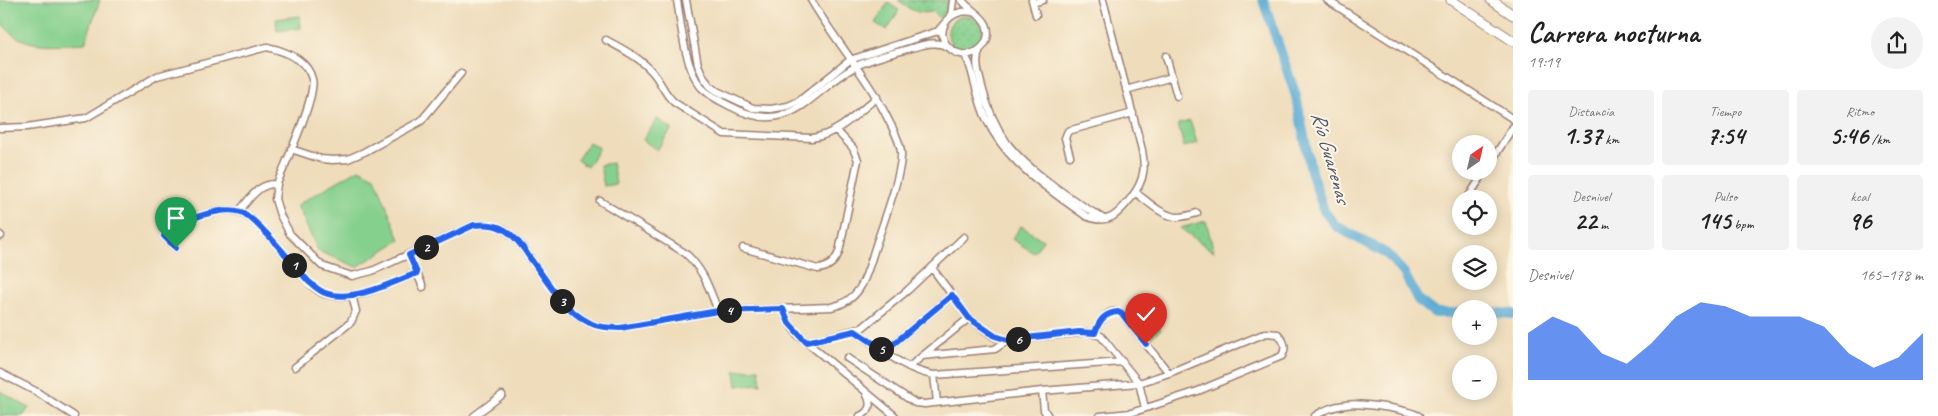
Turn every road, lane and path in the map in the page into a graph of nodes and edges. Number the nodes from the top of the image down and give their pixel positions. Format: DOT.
graph roads {
  1 [pos="677,0"];
  2 [pos="686,0"];
  3 [pos="811,0"];
  4 [pos="953,0"];
  5 [pos="962,0"];
  6 [pos="1043,0"];
  7 [pos="1103,0"];
  8 [pos="1327,0"];
  9 [pos="1451,0"];
  10 [pos="1491,0"];
  11 [pos="1033,1"];
  12 [pos="975,13"];
  13 [pos="1513,15"];
  14 [pos="951,16"];
  15 [pos="1036,16"];
  16 [pos="944,24"];
  17 [pos="606,40"];
  18 [pos="1513,41"];
  19 [pos="948,47"];
  20 [pos="980,49"];
  21 [pos="965,55"];
  22 [pos="1166,56"];
  23 [pos="850,60"];
  24 [pos="855,66"];
  25 [pos="461,73"];
  26 [pos="1172,77"];
  27 [pos="1126,90"];
  28 [pos="1177,96"];
  29 [pos="877,97"];
  30 [pos="1132,113"];
  31 [pos="1513,119"];
  32 [pos="1513,127"];
  33 [pos="0,128"];
  34 [pos="836,130"];
  35 [pos="291,149"];
  36 [pos="1498,151"];
  37 [pos="1070,156"];
  38 [pos="277,184"];
  39 [pos="1135,192"];
  40 [pos="600,201"];
  41 [pos="239,211"];
  42 [pos="1197,214"];
  43 [pos="1106,219"];
  44 [pos="964,237"];
  45 [pos="176,248"];
  46 [pos="743,248"];
  47 [pos="409,255"];
  48 [pos="932,268"];
  49 [pos="417,273"];
  50 [pos="423,287"];
  51 [pos="352,295"];
  52 [pos="952,295"];
  53 [pos="783,309"];
  54 [pos="718,311"];
  55 [pos="969,318"];
  56 [pos="855,331"];
  57 [pos="1095,333"];
  58 [pos="1008,340"];
  59 [pos="806,342"];
  60 [pos="885,351"];
  61 [pos="922,356"];
  62 [pos="847,358"];
  63 [pos="1123,362"];
  64 [pos="296,367"];
  65 [pos="909,367"];
  66 [pos="0,373"];
  67 [pos="1169,373"];
  68 [pos="934,375"];
  69 [pos="1139,383"];
  70 [pos="1042,391"];
  71 [pos="866,394"];
  72 [pos="502,395"];
  73 [pos="937,402"];
  74 [pos="1145,408"];
  75 [pos="74,416"];
  76 [pos="474,416"];
  77 [pos="860,416"];
  78 [pos="895,416"];
  79 [pos="1048,416"];
  80 [pos="1100,416"];
  81 [pos="1315,416"];
  82 [pos="1419,416"];
  1 -- 24 [label="street"];
  2 -- 23 [label="street"];
  3 -- 23 [label="street"];
  4 -- 14 [label="street"];
  5 -- 12 [label="street"];
  6 -- 11 [label="street"];
  7 -- 27 [label="street"];
  8 -- 31 [label="street"];
  9 -- 18 [label="main road"];
  10 -- 13 [label="main road"];
  11 -- 15 [label="street"];
  12 -- 14 [label="street"];
  12 -- 20 [label="street"];
  14 -- 16 [label="street"];
  16 -- 19 [label="street"];
  16 -- 23 [label="street"];
  17 -- 34 [label="street"];
  19 -- 21 [label="street"];
  19 -- 24 [label="street"];
  20 -- 21 [label="street"];
  20 -- 43 [label="street"];
  21 -- 43 [label="street"];
  22 -- 26 [label="street"];
  23 -- 24 [label="street"];
  24 -- 29 [label="street"];
  25 -- 35 [label="street"];
  26 -- 27 [label="street"];
  26 -- 28 [label="street"];
  27 -- 30 [label="street"];
  29 -- 34 [label="street"];
  29 -- 53 [label="street"];
  30 -- 37 [label="street"];
  30 -- 39 [label="street"];
  32 -- 36 [label="street"];
  33 -- 35 [label="street"];
  34 -- 46 [label="street"];
  35 -- 38 [label="street"];
  38 -- 41 [label="street"];
  38 -- 47 [label="street"];
  39 -- 42 [label="street"];
  39 -- 43 [label="street"];
  40 -- 54 [label="street"];
  41 -- 45 [label="street"];
  41 -- 51 [label="street"];
  44 -- 48 [label="street"];
  47 -- 49 [label="street"];
  47 -- 54 [label="street"];
  48 -- 52 [label="street"];
  48 -- 56 [label="street"];
  49 -- 50 [label="street"];
  49 -- 51 [label="street"];
  51 -- 64 [label="street"];
  52 -- 55 [label="street"];
  52 -- 60 [label="street"];
  53 -- 54 [label="street"];
  53 -- 59 [label="street"];
  55 -- 58 [label="street"];
  55 -- 61 [label="street"];
  56 -- 59 [label="street"];
  56 -- 60 [label="street"];
  57 -- 58 [label="street"];
  57 -- 63 [label="street"];
  57 -- 67 [label="street"];
  58 -- 61 [label="street"];
  59 -- 71 [label="street"];
  60 -- 65 [label="street"];
  61 -- 65 [label="street"];
  62 -- 73 [label="street"];
  63 -- 68 [label="street"];
  63 -- 69 [label="street"];
  65 -- 68 [label="street"];
  66 -- 75 [label="street"];
  67 -- 69 [label="street"];
  67 -- 74 [label="street"];
  68 -- 73 [label="street"];
  69 -- 70 [label="street"];
  69 -- 74 [label="street"];
  70 -- 73 [label="street"];
  70 -- 79 [label="street"];
  71 -- 77 [label="street"];
  71 -- 78 [label="street"];
  72 -- 76 [label="street"];
  74 -- 80 [label="street"];
  81 -- 82 [label="street"];
}
